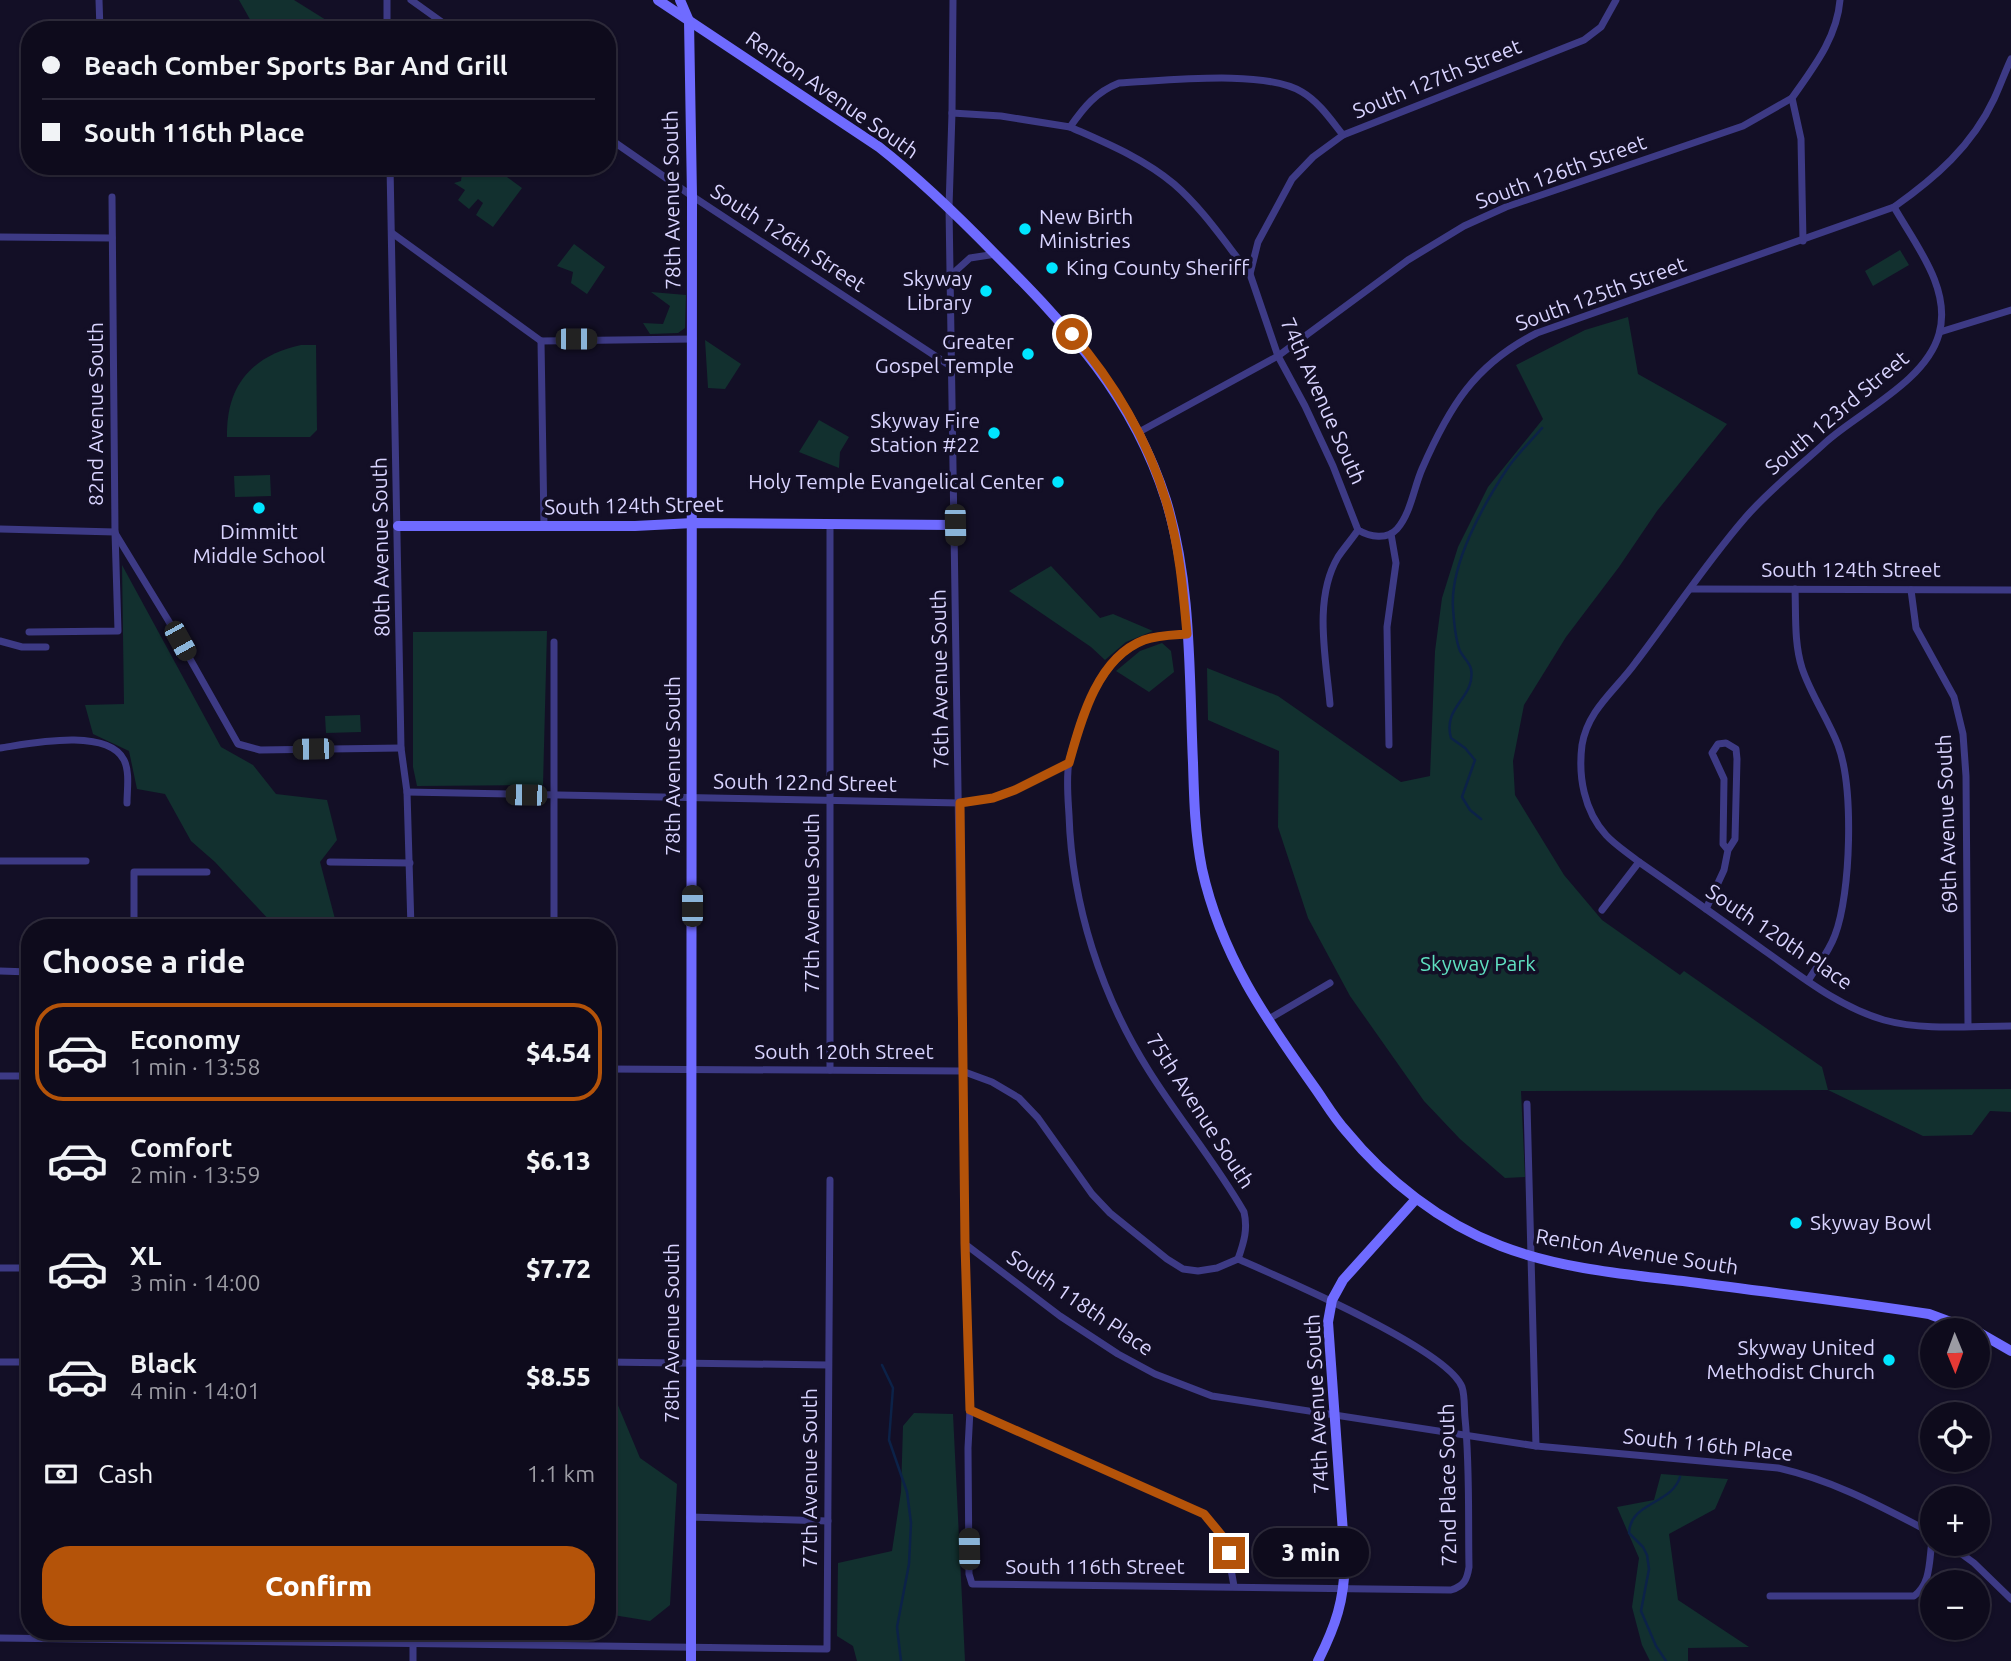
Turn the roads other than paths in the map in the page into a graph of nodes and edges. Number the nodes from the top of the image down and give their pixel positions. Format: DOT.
graph roads {
  1 [pos="99,0"];
  2 [pos="387,0"];
  3 [pos="411,0"];
  4 [pos="658,0"];
  5 [pos="680,0"];
  6 [pos="953,0"];
  7 [pos="1616,0"];
  8 [pos="1840,0"];
  9 [pos="100,21"];
  10 [pos="387,21"];
  11 [pos="440,21"];
  12 [pos="689,21"];
  13 [pos="2011,59"];
  14 [pos="1793,99"];
  15 [pos="952,113"];
  16 [pos="1070,127"];
  17 [pos="1343,135"];
  18 [pos="616,143"];
  19 [pos="390,175"];
  20 [pos="692,196"];
  21 [pos="112,197"];
  22 [pos="948,207"];
  23 [pos="1894,207"];
  24 [pos="392,233"];
  25 [pos="0,237"];
  26 [pos="112,237"];
  27 [pos="1802,241"];
  28 [pos="996,254"];
  29 [pos="1250,275"];
  30 [pos="950,276"];
  31 [pos="2011,310"];
  32 [pos="1940,332"];
  33 [pos="693,339"];
  34 [pos="541,341"];
  35 [pos="1278,356"];
  36 [pos="951,367"];
  37 [pos="1139,432"];
  38 [pos="692,523"];
  39 [pos="955,525"];
  40 [pos="398,526"];
  41 [pos="544,526"];
  42 [pos="830,526"];
  43 [pos="0,529"];
  44 [pos="1358,530"];
  45 [pos="115,532"];
  46 [pos="1391,534"];
  47 [pos="1691,589"];
  48 [pos="1795,589"];
  49 [pos="1911,590"];
  50 [pos="2011,590"];
  51 [pos="29,632"];
  52 [pos="1187,634"];
  53 [pos="0,641"];
  54 [pos="554,642"];
  55 [pos="46,647"];
  56 [pos="1330,704"];
  57 [pos="1390,745"];
  58 [pos="0,748"];
  59 [pos="401,748"];
  60 [pos="1069,763"];
  61 [pos="407,792"];
  62 [pos="553,796"];
  63 [pos="692,798"];
  64 [pos="830,801"];
  65 [pos="127,803"];
  66 [pos="960,803"];
  67 [pos="1728,850"];
  68 [pos="0,861"];
  69 [pos="86,861"];
  70 [pos="330,862"];
  71 [pos="1639,862"];
  72 [pos="410,863"];
  73 [pos="207,872"];
  74 [pos="1706,909"];
  75 [pos="1602,911"];
  76 [pos="134,919"];
  77 [pos="411,919"];
  78 [pos="554,919"];
  79 [pos="0,971"];
  80 [pos="21,972"];
  81 [pos="1808,981"];
  82 [pos="1330,983"];
  83 [pos="1267,1020"];
  84 [pos="1968,1026"];
  85 [pos="2011,1026"];
  86 [pos="616,1069"];
  87 [pos="692,1069"];
  88 [pos="830,1070"];
  89 [pos="962,1071"];
  90 [pos="0,1076"];
  91 [pos="21,1076"];
  92 [pos="1527,1104"];
  93 [pos="830,1180"];
  94 [pos="1416,1199"];
  95 [pos="965,1244"];
  96 [pos="1532,1256"];
  97 [pos="1238,1259"];
  98 [pos="0,1268"];
  99 [pos="21,1268"];
  100 [pos="1332,1300"];
  101 [pos="1940,1318"];
  102 [pos="1990,1339"];
  103 [pos="2011,1351"];
  104 [pos="0,1362"];
  105 [pos="21,1362"];
  106 [pos="616,1362"];
  107 [pos="691,1362"];
  108 [pos="828,1365"];
  109 [pos="970,1410"];
  110 [pos="1336,1417"];
  111 [pos="1467,1437"];
  112 [pos="1535,1446"];
  113 [pos="690,1517"];
  114 [pos="828,1521"];
  115 [pos="1920,1527"];
  116 [pos="1930,1556"];
  117 [pos="1964,1556"];
  118 [pos="1466,1581"];
  119 [pos="972,1584"];
  120 [pos="1234,1586"];
  121 [pos="1345,1588"];
  122 [pos="1770,1596"];
  123 [pos="2011,1599"];
  124 [pos="0,1638"];
  125 [pos="21,1638"];
  126 [pos="124,1640"];
  127 [pos="413,1640"];
  128 [pos="413,1644"];
  129 [pos="691,1646"];
  130 [pos="413,1661"];
  131 [pos="691,1661"];
  132 [pos="1318,1661"];
  1 -- 9 [label="street"];
  2 -- 10 [label="street"];
  3 -- 11 [label="street"];
  4 -- 12 [label="street, Renton Avenue South"];
  5 -- 12 [label="street, 78th Avenue South"];
  6 -- 15 [label="street, 76th Avenue South"];
  7 -- 17 [label="street, South 127th Street"];
  8 -- 14 [label="street"];
  12 -- 20 [label="street, 78th Avenue South"];
  12 -- 22 [label="street, Renton Avenue South"];
  13 -- 23 [label="street"];
  14 -- 27 [label="street"];
  14 -- 35 [label="street, South 126th Street"];
  15 -- 16 [label="street"];
  15 -- 22 [label="street, 76th Avenue South"];
  16 -- 17 [label="street, South 127th Street"];
  16 -- 29 [label="street"];
  17 -- 29 [label="street"];
  18 -- 20 [label="street, South 126th Street"];
  19 -- 24 [label="street, 80th Avenue South"];
  20 -- 33 [label="street, 78th Avenue South"];
  20 -- 36 [label="street, South 126th Street"];
  21 -- 26 [label="street, 82nd Avenue South"];
  22 -- 28 [label="street, Renton Avenue South"];
  22 -- 30 [label="street, 76th Avenue South"];
  23 -- 27 [label="street, South 125th Street"];
  23 -- 32 [label="street"];
  24 -- 34 [label="street"];
  24 -- 40 [label="street, 80th Avenue South"];
  25 -- 26 [label="street"];
  26 -- 45 [label="street, 82nd Avenue South"];
  27 -- 46 [label="street, South 125th Street"];
  28 -- 30 [label="street"];
  28 -- 37 [label="street, Renton Avenue South"];
  29 -- 35 [label="street, 74th Avenue South"];
  30 -- 36 [label="street, 76th Avenue South"];
  31 -- 32 [label="street"];
  32 -- 47 [label="street, South 123rd Street"];
  33 -- 34 [label="street"];
  33 -- 38 [label="street, 78th Avenue South"];
  34 -- 41 [label="street"];
  35 -- 37 [label="street, South 126th Street"];
  35 -- 44 [label="street, 74th Avenue South"];
  36 -- 39 [label="street, 76th Avenue South"];
  37 -- 52 [label="street, Renton Avenue South"];
  38 -- 41 [label="street, South 124th Street"];
  38 -- 42 [label="street, South 124th Street"];
  38 -- 63 [label="street, 78th Avenue South"];
  39 -- 42 [label="street, South 124th Street"];
  39 -- 66 [label="street, 76th Avenue South"];
  40 -- 41 [label="street, South 124th Street"];
  40 -- 59 [label="street, 80th Avenue South"];
  42 -- 64 [label="street, 77th Avenue South"];
  43 -- 45 [label="street"];
  44 -- 46 [label="street"];
  44 -- 56 [label="street"];
  45 -- 51 [label="street, 82nd Avenue South"];
  45 -- 59 [label="street"];
  46 -- 57 [label="street"];
  47 -- 48 [label="street, South 124th Street"];
  47 -- 71 [label="street, South 123rd Street"];
  48 -- 49 [label="street, South 124th Street"];
  48 -- 81 [label="street"];
  49 -- 50 [label="street, South 124th Street"];
  49 -- 84 [label="street, 69th Avenue South"];
  52 -- 60 [label="street, 75th Avenue South"];
  52 -- 83 [label="street, Renton Avenue South"];
  53 -- 55 [label="street"];
  54 -- 62 [label="street"];
  58 -- 65 [label="street"];
  59 -- 61 [label="street, 80th Avenue South"];
  60 -- 66 [label="street, South 122nd Street"];
  60 -- 97 [label="street, 75th Avenue South"];
  61 -- 62 [label="street, South 122nd Street"];
  61 -- 72 [label="street, 80th Avenue South"];
  62 -- 63 [label="street, South 122nd Street"];
  62 -- 78 [label="street"];
  63 -- 64 [label="street, South 122nd Street"];
  63 -- 87 [label="street, 78th Avenue South"];
  64 -- 66 [label="street, South 122nd Street"];
  64 -- 88 [label="street, 77th Avenue South"];
  66 -- 89 [label="street, 76th Avenue South"];
  67 -- 67 [label="street"];
  67 -- 74 [label="street"];
  68 -- 69 [label="street"];
  70 -- 72 [label="street"];
  71 -- 74 [label="street, South 120th Place"];
  71 -- 75 [label="street"];
  72 -- 77 [label="street, 80th Avenue South"];
  73 -- 76 [label="street"];
  74 -- 81 [label="street, South 120th Place"];
  79 -- 80 [label="street"];
  81 -- 84 [label="street, South 120th Place"];
  82 -- 83 [label="street"];
  83 -- 94 [label="street, Renton Avenue South"];
  84 -- 85 [label="street, South 120th Place"];
  86 -- 87 [label="street, South 120th Street"];
  87 -- 88 [label="street, South 120th Street"];
  87 -- 107 [label="street, 78th Avenue South"];
  88 -- 89 [label="street, South 120th Street"];
  89 -- 95 [label="street, 76th Avenue South"];
  89 -- 97 [label="street, South 120th Street"];
  90 -- 91 [label="street"];
  92 -- 96 [label="street"];
  93 -- 108 [label="street, 77th Avenue South"];
  94 -- 96 [label="street, Renton Avenue South"];
  94 -- 100 [label="street, 74th Avenue South"];
  95 -- 109 [label="street, 76th Avenue South"];
  95 -- 110 [label="street, South 118th Place"];
  96 -- 101 [label="street, Renton Avenue South"];
  96 -- 112 [label="street"];
  97 -- 100 [label="street"];
  98 -- 99 [label="street"];
  100 -- 110 [label="street, 74th Avenue South"];
  100 -- 111 [label="street, 72nd Place South"];
  102 -- 103 [label="street"];
  104 -- 105 [label="street"];
  106 -- 107 [label="street"];
  107 -- 108 [label="street"];
  107 -- 113 [label="street, 78th Avenue South"];
  108 -- 114 [label="street, 77th Avenue South"];
  109 -- 119 [label="street, 76th Avenue South"];
  109 -- 120 [label="street"];
  110 -- 111 [label="street, South 118th Place"];
  110 -- 121 [label="street, 74th Avenue South"];
  111 -- 112 [label="street, South 116th Place"];
  111 -- 118 [label="street, 72nd Place South"];
  112 -- 115 [label="street, South 116th Place"];
  113 -- 114 [label="street"];
  113 -- 129 [label="street, 78th Avenue South"];
  114 -- 129 [label="street, 77th Avenue South"];
  116 -- 122 [label="street"];
  117 -- 123 [label="street"];
  118 -- 121 [label="street, South 116th Street"];
  119 -- 120 [label="street, South 116th Street"];
  120 -- 121 [label="street, South 116th Street"];
  121 -- 132 [label="street, 74th Avenue South"];
  124 -- 125 [label="street"];
  126 -- 128 [label="street"];
  127 -- 128 [label="street"];
  128 -- 129 [label="street"];
  128 -- 130 [label="street"];
  129 -- 131 [label="street, 78th Avenue South"];
}
